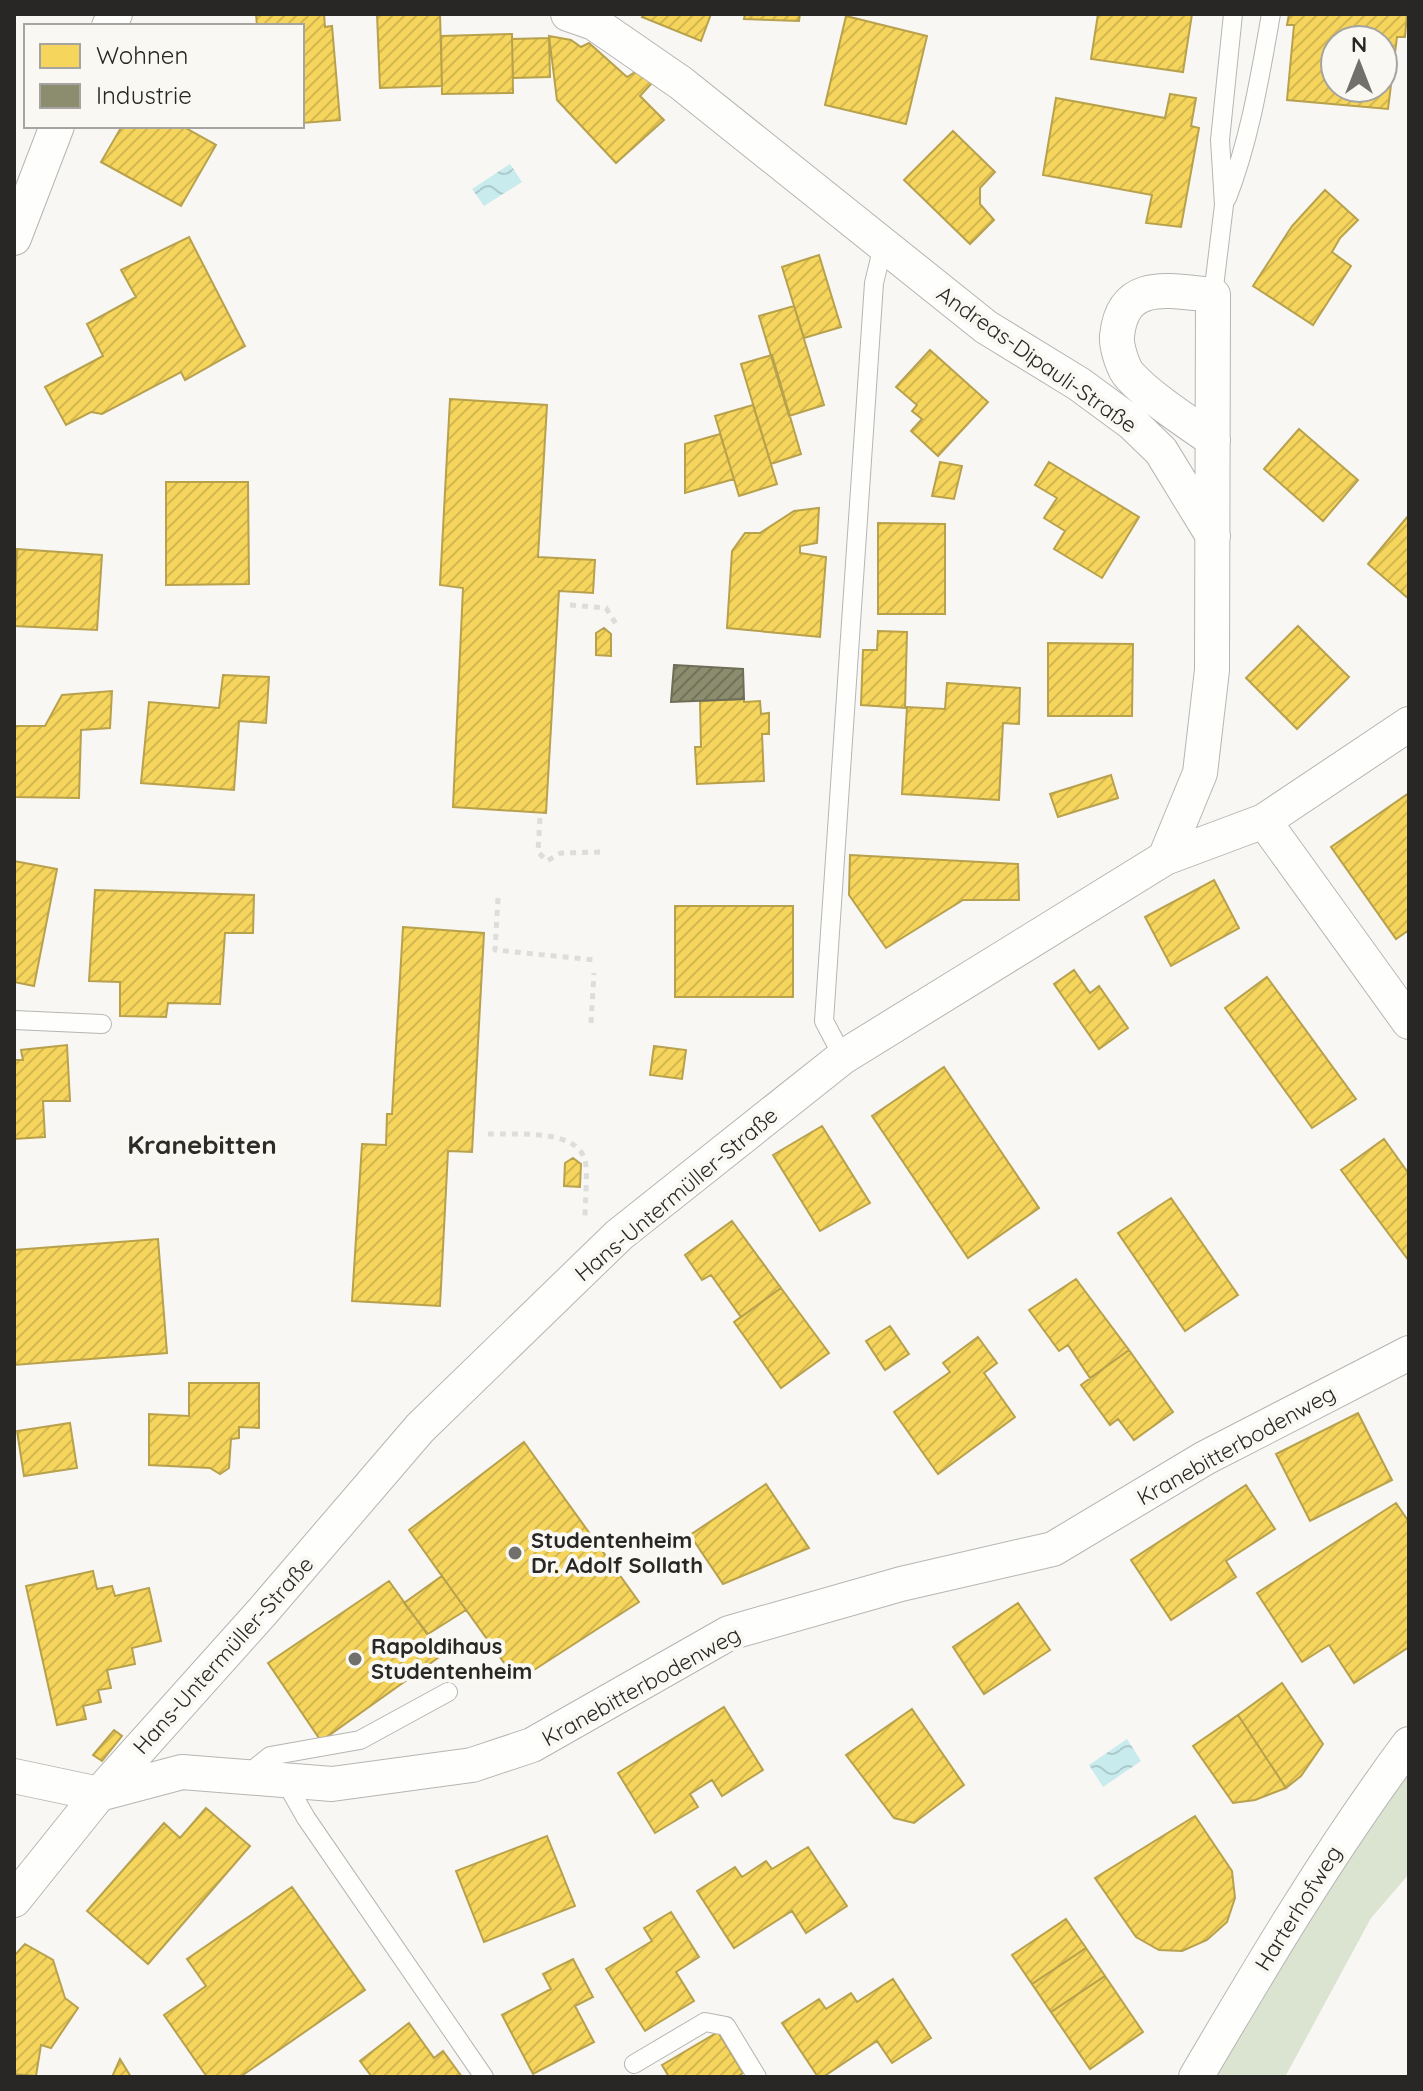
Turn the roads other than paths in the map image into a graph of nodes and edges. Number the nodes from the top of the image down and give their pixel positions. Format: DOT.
graph roads {
  1 [pos="568,14"];
  2 [pos="1233,14"];
  3 [pos="1271,14"];
  4 [pos="56,128"];
  5 [pos="1224,205"];
  6 [pos="14,238"];
  7 [pos="883,246"];
  8 [pos="1213,295"];
  9 [pos="1213,440"];
  10 [pos="1213,536"];
  11 [pos="1409,724"];
  12 [pos="1264,821"];
  13 [pos="1165,858"];
  14 [pos="14,1020"];
  15 [pos="1409,1022"];
  16 [pos="102,1024"];
  17 [pos="843,1057"];
  18 [pos="1409,1353"];
  19 [pos="448,1692"];
  20 [pos="1409,1744"];
  21 [pos="14,1776"];
  22 [pos="242,1778"];
  23 [pos="285,1781"];
  24 [pos="99,1794"];
  25 [pos="14,1900"];
  26 [pos="634,2064"];
  27 [pos="484,2077"];
  28 [pos="757,2077"];
  29 [pos="1196,2077"];
  1 -- 7 [label="street, Andreas-Dipauli-Straße"];
  2 -- 5 [label="lane"];
  3 -- 5 [label="lane"];
  4 -- 6 [label="street"];
  5 -- 8 [label="lane"];
  7 -- 10 [label="street, Andreas-Dipauli-Straße"];
  7 -- 17 [label="lane"];
  8 -- 9 [label="street"];
  8 -- 9 [label="street"];
  9 -- 10 [label="street"];
  10 -- 13 [label="street"];
  11 -- 12 [label="street, Hans-Untermüller-Straße"];
  12 -- 13 [label="street, Hans-Untermüller-Straße"];
  12 -- 15 [label="street"];
  13 -- 17 [label="street, Hans-Untermüller-Straße"];
  14 -- 16 [label="lane"];
  17 -- 24 [label="street, Hans-Untermüller-Straße"];
  18 -- 23 [label="street, Kranebitterbodenweg"];
  19 -- 22 [label="lane"];
  20 -- 29 [label="street, Harterhofweg"];
  21 -- 24 [label="street, Kranebitterbodenweg"];
  22 -- 23 [label="street, Kranebitterbodenweg"];
  22 -- 24 [label="street, Kranebitterbodenweg"];
  23 -- 27 [label="lane"];
  24 -- 25 [label="street, Hans-Untermüller-Straße"];
  26 -- 28 [label="lane"];
}
